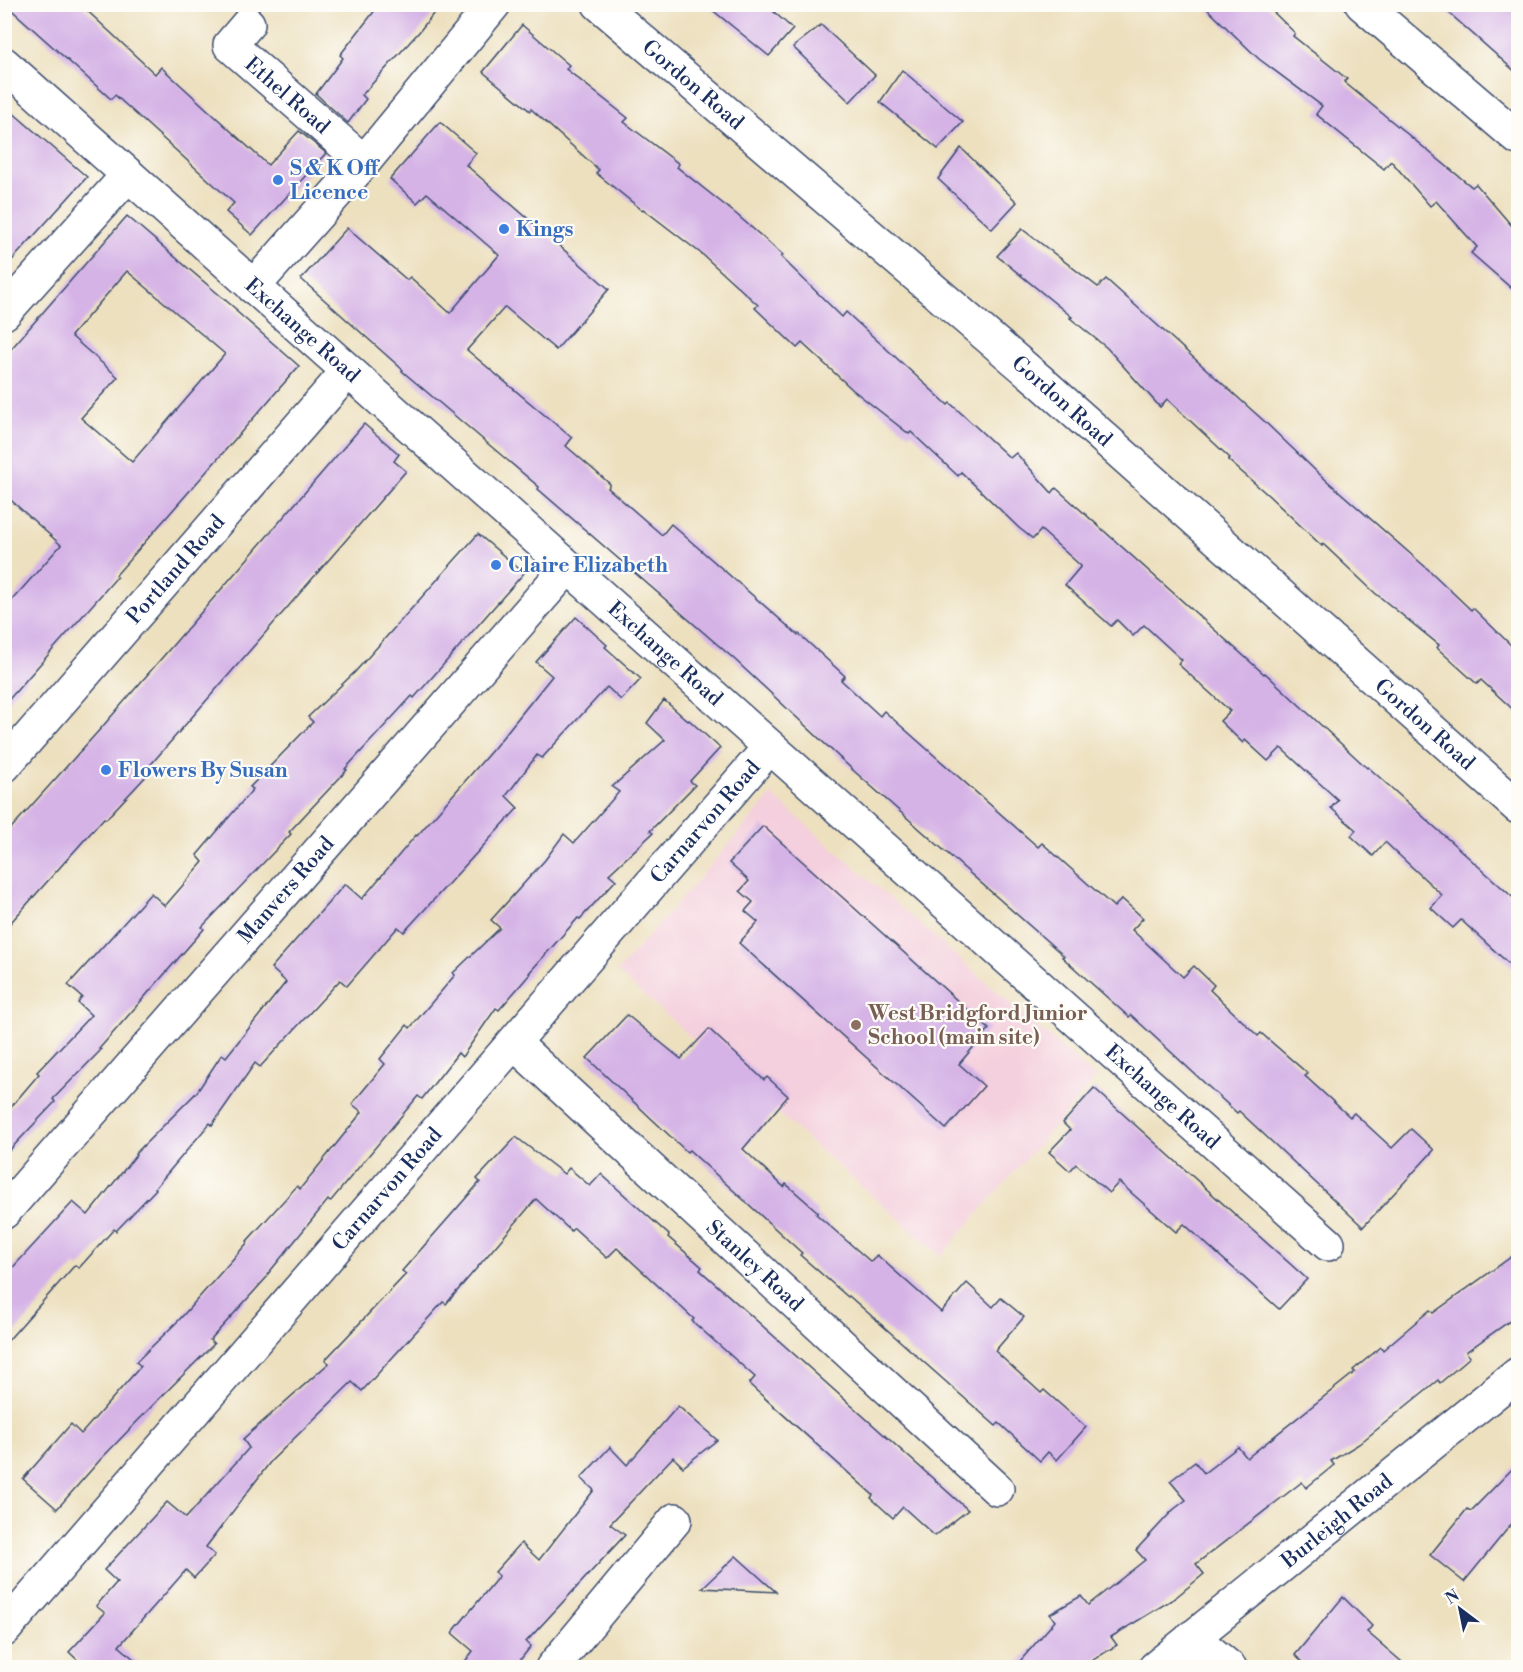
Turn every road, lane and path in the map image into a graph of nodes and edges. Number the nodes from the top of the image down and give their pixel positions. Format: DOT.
graph roads {
  1 [pos="494,4"];
  2 [pos="598,4"];
  3 [pos="1362,4"];
  4 [pos="248,24"];
  5 [pos="4,64"];
  6 [pos="1518,138"];
  7 [pos="364,162"];
  8 [pos="128,175"];
  9 [pos="253,287"];
  10 [pos="4,313"];
  11 [pos="348,371"];
  12 [pos="567,568"];
  13 [pos="769,748"];
  14 [pos="8,756"];
  15 [pos="1518,807"];
  16 [pos="514,1043"];
  17 [pos="4,1212"];
  18 [pos="1328,1244"];
  19 [pos="1513,1387"];
  20 [pos="997,1489"];
  21 [pos="675,1520"];
  22 [pos="4,1630"];
  23 [pos="1192,1637"];
  24 [pos="552,1668"];
  25 [pos="1155,1668"];
  26 [pos="1230,1668"];
  1 -- 7 [label="street"];
  2 -- 15 [label="street, Gordon Road"];
  3 -- 6 [label="street"];
  4 -- 7 [label="street, Ethel Road"];
  5 -- 8 [label="street, Exchange Road"];
  7 -- 9 [label="street"];
  8 -- 9 [label="street, Exchange Road"];
  8 -- 10 [label="street"];
  9 -- 11 [label="street, Exchange Road"];
  11 -- 12 [label="street, Exchange Road"];
  11 -- 14 [label="street, Portland Road"];
  12 -- 13 [label="street, Exchange Road"];
  12 -- 17 [label="street, Manvers Road"];
  13 -- 16 [label="street, Carnarvon Road"];
  13 -- 18 [label="street, Exchange Road"];
  16 -- 20 [label="street, Stanley Road"];
  16 -- 22 [label="street, Carnarvon Road"];
  19 -- 23 [label="street, Burleigh Road"];
  21 -- 24 [label="street"];
  23 -- 25 [label="street, Burleigh Road"];
  23 -- 26 [label="street"];
}
